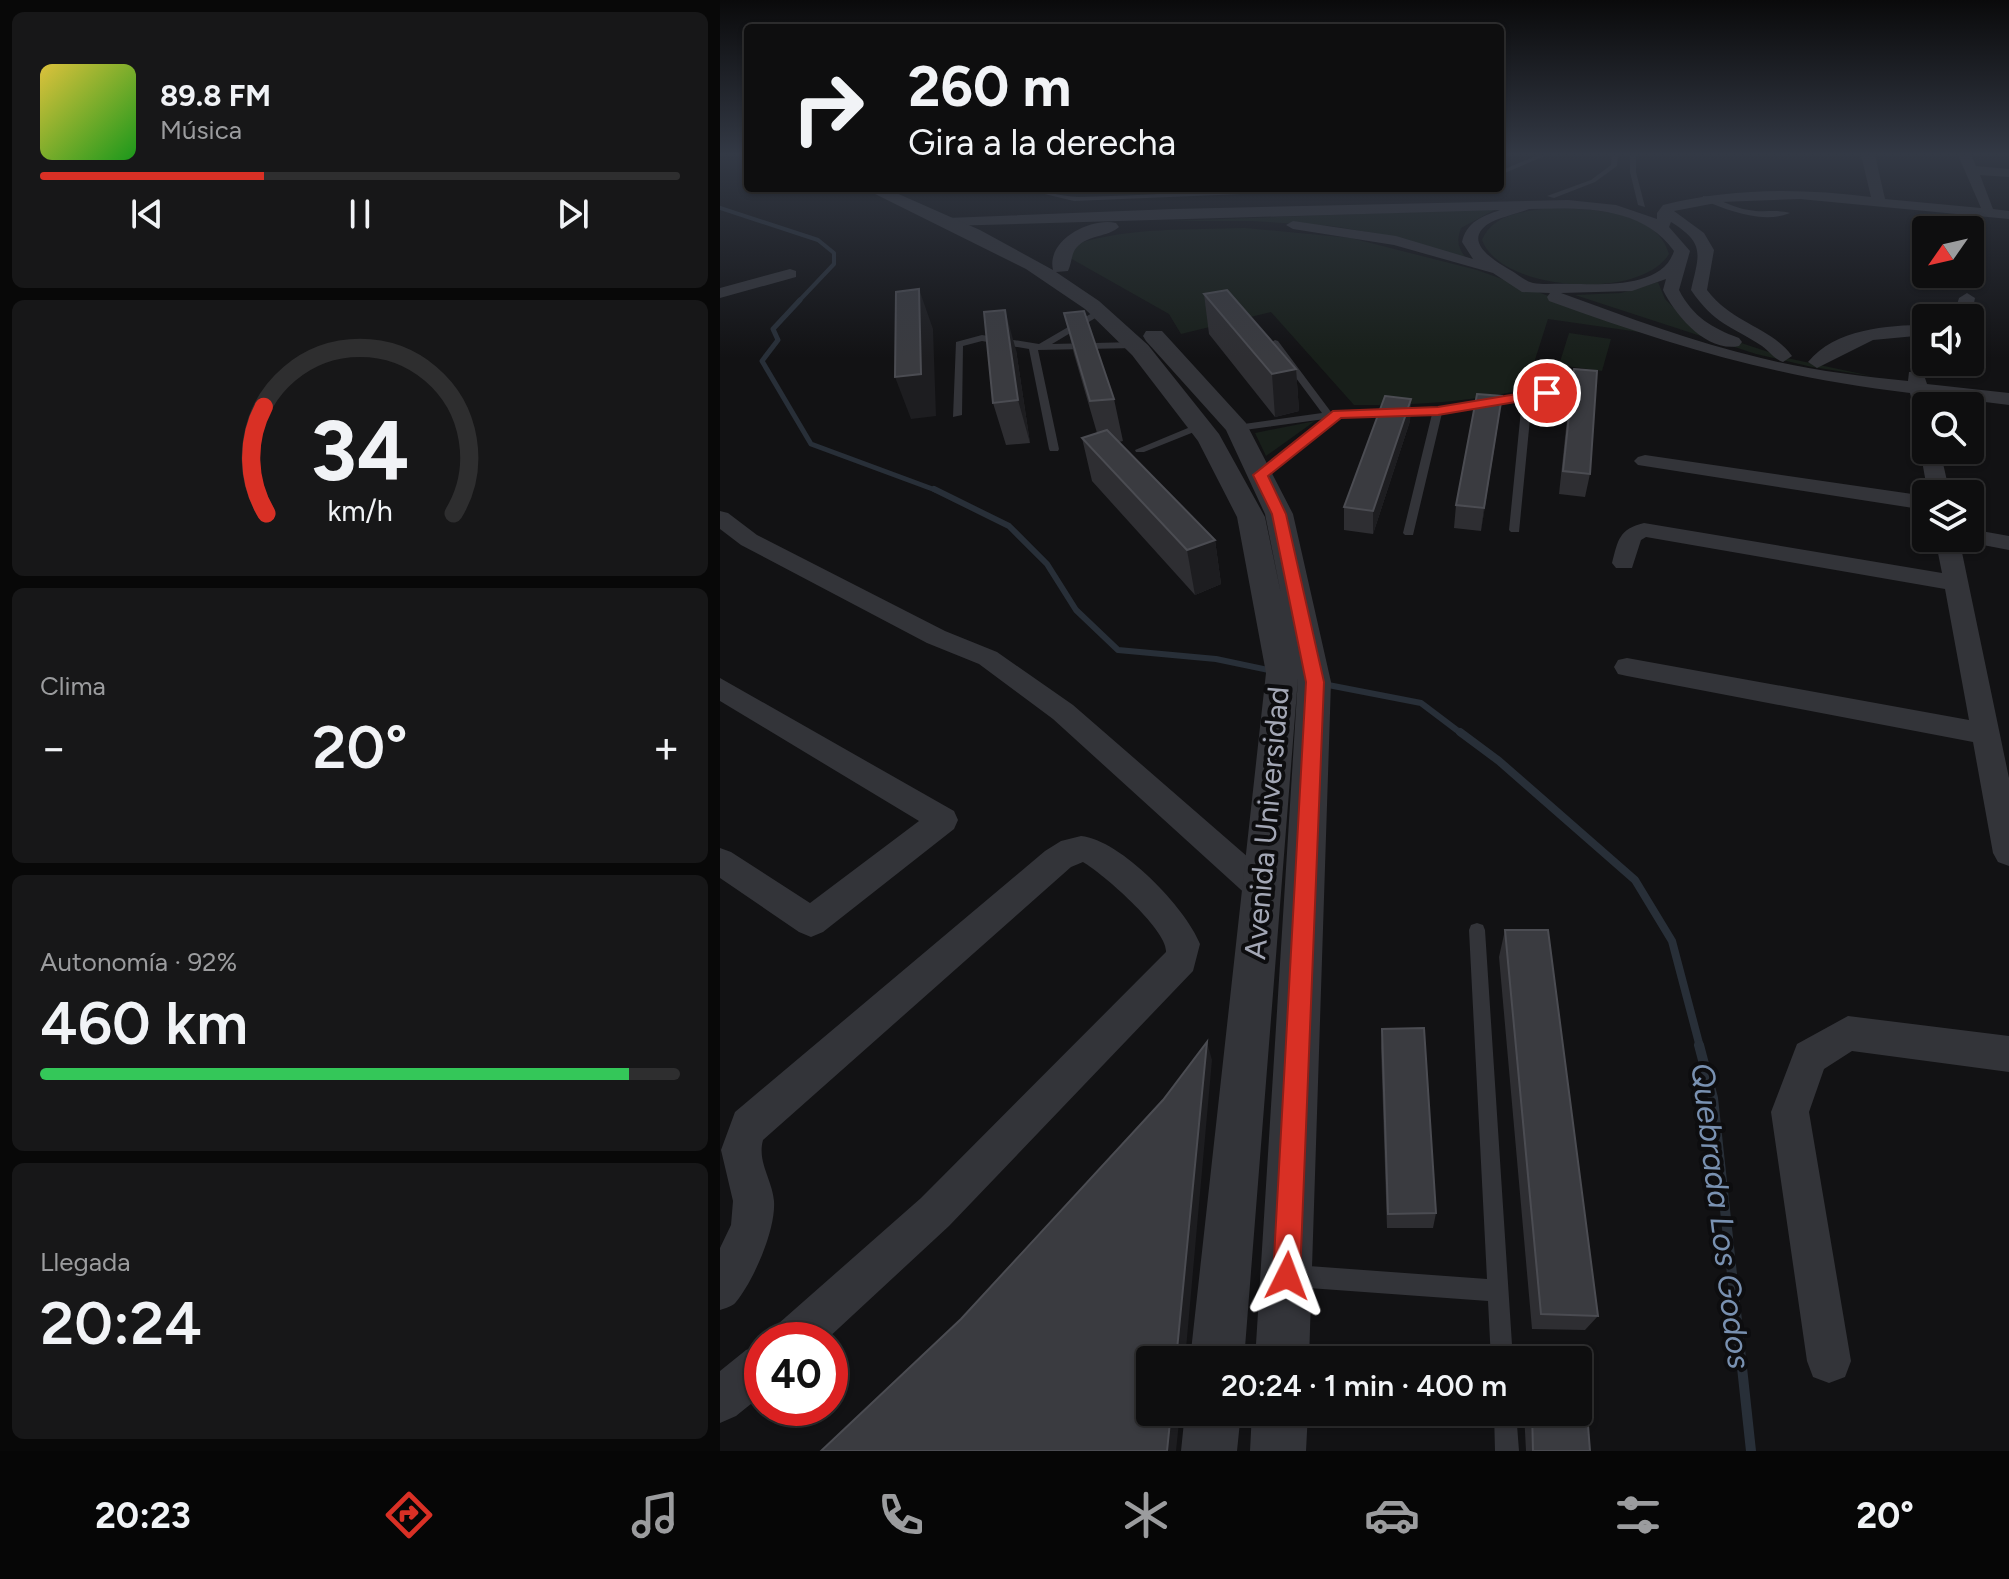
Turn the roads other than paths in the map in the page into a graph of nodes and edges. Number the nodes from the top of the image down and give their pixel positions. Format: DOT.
graph roads {
  1 [pos="951,223"];
  2 [pos="966,223"];
  3 [pos="1035,223"];
  4 [pos="1482,223"];
  5 [pos="1666,223"];
  6 [pos="1670,223"];
  7 [pos="974,227"];
  8 [pos="1110,227"];
  9 [pos="1004,231"];
  10 [pos="1678,264"];
  11 [pos="1061,267"];
  12 [pos="1504,273"];
  13 [pos="790,274"];
  14 [pos="1528,288"];
  15 [pos="720,293"];
  16 [pos="1967,298"];
  17 [pos="1966,304"];
  18 [pos="1099,312"];
  19 [pos="1912,331"];
  20 [pos="1275,343"];
  21 [pos="1135,345"];
  22 [pos="1037,347"];
  23 [pos="1783,356"];
  24 [pos="1817,362"];
  25 [pos="1917,381"];
  26 [pos="2009,388"];
  27 [pos="1919,392"];
  28 [pos="1547,393"];
  29 [pos="1527,396"];
  30 [pos="2009,399"];
  31 [pos="1438,411"];
  32 [pos="957,415"];
  33 [pos="1333,416"];
  34 [pos="1200,426"];
  35 [pos="1237,428"];
  36 [pos="1054,449"];
  37 [pos="1140,450"];
  38 [pos="1645,461"];
  39 [pos="1260,475"];
  40 [pos="1912,501"];
  41 [pos="720,518"];
  42 [pos="1515,530"];
  43 [pos="1409,533"];
  44 [pos="1984,539"];
  45 [pos="2009,543"];
  46 [pos="1950,552"];
  47 [pos="1624,563"];
  48 [pos="1956,583"];
  49 [pos="1627,667"];
  50 [pos="720,688"];
  51 [pos="1986,734"];
  52 [pos="2009,853"];
  53 [pos="720,861"];
  54 [pos="1261,888"];
  55 [pos="1477,930"];
  56 [pos="2009,1054"];
  57 [pos="1287,1276"];
  58 [pos="720,1289"];
  59 [pos="1498,1291"];
  60 [pos="814,1322"];
  61 [pos="1218,1346"];
  62 [pos="1283,1346"];
  63 [pos="1501,1346"];
  64 [pos="1829,1361"];
  65 [pos="744,1381"];
  66 [pos="720,1400"];
  67 [pos="1212,1426"];
  68 [pos="1279,1426"];
  69 [pos="1506,1426"];
  70 [pos="1209,1451"];
  71 [pos="1278,1451"];
  72 [pos="1507,1451"];
  1 -- 7 [label="street, Avenida Universidad"];
  2 -- 7 [label="street, Avenida Universidad"];
  3 -- 7 [label="street"];
  4 -- 12 [label="street"];
  5 -- 10 [label="street"];
  6 -- 23 [label="street"];
  7 -- 9 [label="street, Avenida Universidad"];
  7 -- 18 [label="street, Avenida Universidad"];
  8 -- 9 [label="street"];
  8 -- 11 [label="street"];
  8 -- 12 [label="street"];
  9 -- 11 [label="street, Avenida Universidad"];
  10 -- 14 [label="street"];
  10 -- 23 [label="street"];
  11 -- 35 [label="street, Avenida Universidad"];
  12 -- 14 [label="street"];
  13 -- 15 [label="street"];
  14 -- 25 [label="street"];
  16 -- 17 [label="street"];
  18 -- 21 [label="street, Avenida Universidad"];
  18 -- 22 [label="lane"];
  19 -- 24 [label="street"];
  20 -- 33 [label="lane"];
  21 -- 22 [label="lane"];
  21 -- 34 [label="street, Avenida Universidad"];
  22 -- 32 [label="lane"];
  22 -- 36 [label="lane"];
  23 -- 24 [label="street"];
  24 -- 25 [label="street"];
  25 -- 26 [label="street"];
  25 -- 27 [label="street"];
  25 -- 30 [label="street"];
  28 -- 29 [label="lane"];
  29 -- 31 [label="lane"];
  29 -- 42 [label="lane"];
  31 -- 33 [label="lane"];
  31 -- 43 [label="lane"];
  33 -- 35 [label="lane"];
  33 -- 39 [label="lane"];
  34 -- 37 [label="lane"];
  34 -- 54 [label="street, Avenida Universidad"];
  35 -- 39 [label="street, Avenida Universidad"];
  38 -- 40 [label="street"];
  39 -- 57 [label="street, Avenida Universidad"];
  41 -- 54 [label="street"];
  44 -- 45 [label="street"];
  46 -- 48 [label="street"];
  47 -- 48 [label="street"];
  48 -- 51 [label="street"];
  49 -- 51 [label="street"];
  50 -- 53 [label="street"];
  51 -- 52 [label="street"];
  54 -- 61 [label="street, Avenida Universidad"];
  55 -- 59 [label="lane"];
  56 -- 64 [label="street"];
  57 -- 59 [label="lane"];
  57 -- 62 [label="street, Avenida Universidad"];
  58 -- 60 [label="street"];
  59 -- 63 [label="lane"];
  65 -- 66 [label="street"];
  67 -- 70 [label="street"];
  68 -- 71 [label="street"];
  69 -- 72 [label="lane"];
}
